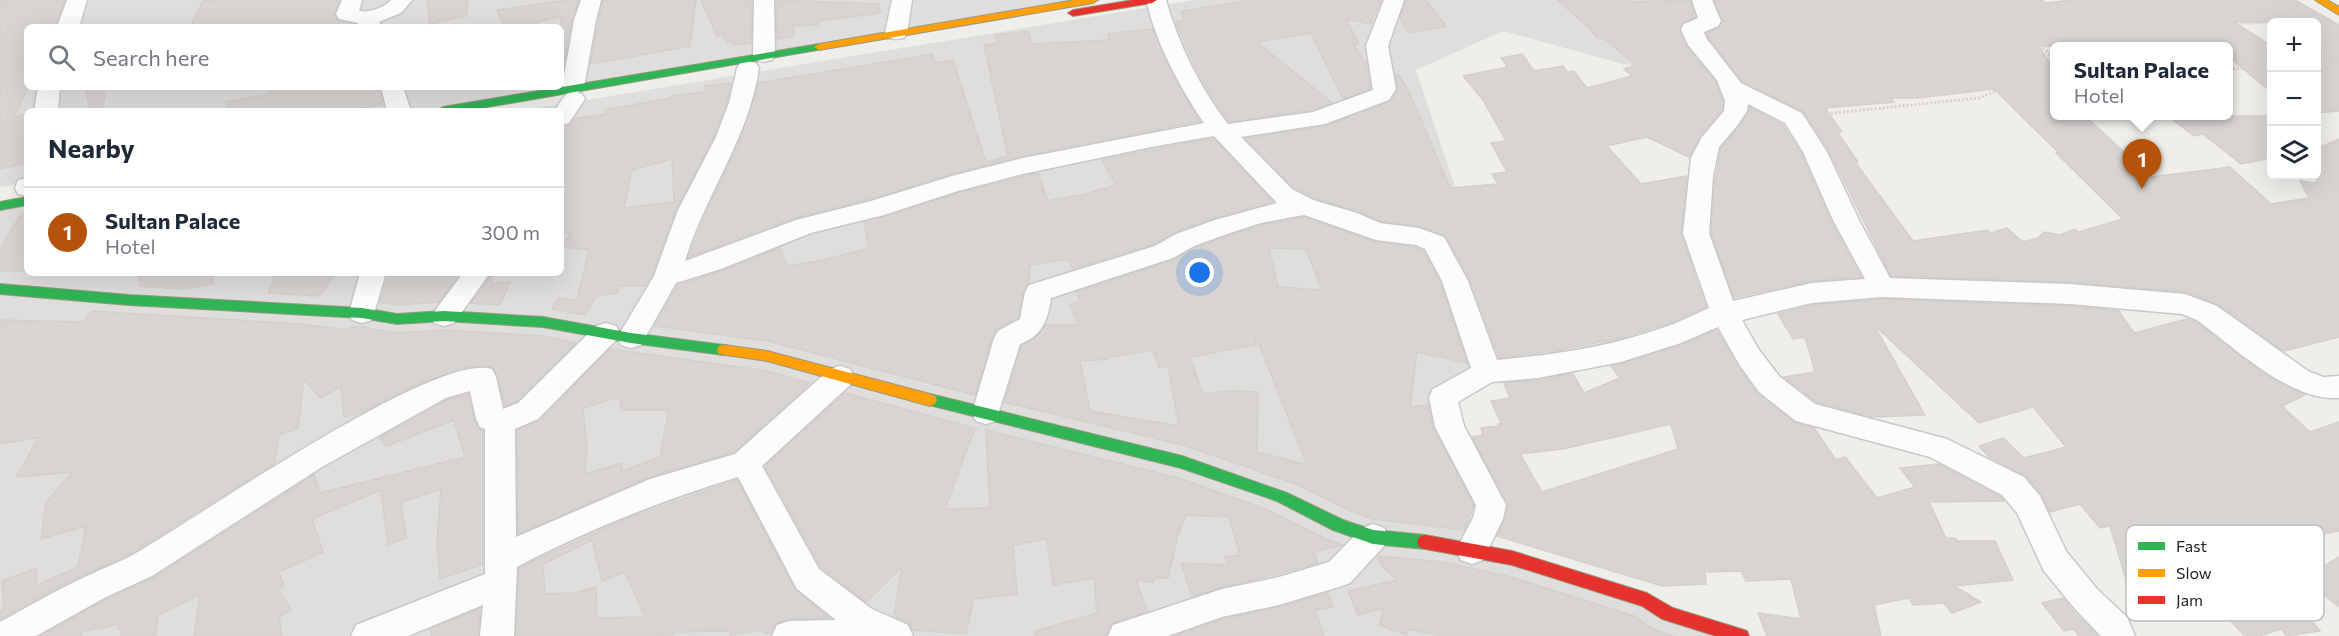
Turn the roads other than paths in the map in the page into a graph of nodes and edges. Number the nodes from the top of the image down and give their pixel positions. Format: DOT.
graph roads {
  1 [pos="77,0"];
  2 [pos="352,0"];
  3 [pos="402,0"];
  4 [pos="591,0"];
  5 [pos="764,0"];
  6 [pos="902,0"];
  7 [pos="1093,0"];
  8 [pos="1154,0"];
  9 [pos="1394,0"];
  10 [pos="2320,0"];
  11 [pos="1705,4"];
  12 [pos="1031,5"];
  13 [pos="2339,12"];
  14 [pos="369,23"];
  15 [pos="69,24"];
  16 [pos="896,33"];
  17 [pos="756,62"];
  18 [pos="1732,87"];
  19 [pos="49,90"];
  20 [pos="393,90"];
  21 [pos="569,101"];
  22 [pos="46,108"];
  23 [pos="398,108"];
  24 [pos="480,108"];
  25 [pos="523,108"];
  26 [pos="1222,130"];
  27 [pos="24,188"];
  28 [pos="0,192"];
  29 [pos="24,202"];
  30 [pos="0,206"];
  31 [pos="1304,206"];
  32 [pos="373,276"];
  33 [pos="475,276"];
  34 [pos="668,276"];
  35 [pos="1882,287"];
  36 [pos="0,289"];
  37 [pos="362,313"];
  38 [pos="1725,313"];
  39 [pos="444,316"];
  40 [pos="619,336"];
  41 [pos="1487,372"];
  42 [pos="840,377"];
  43 [pos="2339,387"];
  44 [pos="986,413"];
  45 [pos="500,423"];
  46 [pos="745,463"];
  47 [pos="1373,537"];
  48 [pos="1472,550"];
  49 [pos="501,571"];
  50 [pos="890,633"];
  51 [pos="5,636"];
  52 [pos="368,636"];
  53 [pos="496,636"];
  54 [pos="789,636"];
  55 [pos="1125,636"];
  56 [pos="1741,636"];
  57 [pos="2118,636"];
  1 -- 15 [label="street"];
  2 -- 14 [label="street"];
  3 -- 14 [label="street"];
  4 -- 21 [label="street"];
  5 -- 17 [label="street"];
  6 -- 16 [label="street"];
  7 -- 12 [label="street"];
  8 -- 17 [label="street"];
  8 -- 26 [label="street"];
  9 -- 26 [label="street"];
  10 -- 13 [label="street"];
  11 -- 18 [label="street"];
  12 -- 16 [label="street"];
  16 -- 17 [label="street"];
  17 -- 21 [label="street"];
  17 -- 21 [label="street"];
  17 -- 34 [label="street"];
  18 -- 35 [label="street"];
  18 -- 38 [label="street"];
  19 -- 22 [label="street"];
  20 -- 23 [label="street"];
  21 -- 24 [label="street"];
  21 -- 25 [label="street"];
  26 -- 31 [label="street"];
  26 -- 34 [label="street"];
  27 -- 28 [label="street"];
  29 -- 30 [label="street"];
  31 -- 41 [label="street"];
  31 -- 44 [label="street"];
  32 -- 37 [label="street"];
  33 -- 39 [label="street"];
  34 -- 40 [label="street"];
  35 -- 38 [label="street"];
  35 -- 43 [label="street"];
  36 -- 37 [label="street"];
  37 -- 39 [label="street"];
  38 -- 41 [label="street"];
  38 -- 57 [label="street"];
  39 -- 40 [label="street"];
  40 -- 42 [label="street"];
  40 -- 45 [label="street"];
  41 -- 48 [label="street"];
  42 -- 44 [label="street"];
  42 -- 46 [label="street"];
  44 -- 47 [label="street"];
  45 -- 49 [label="street"];
  45 -- 51 [label="street"];
  46 -- 49 [label="street"];
  46 -- 50 [label="street"];
  47 -- 48 [label="street"];
  47 -- 55 [label="street"];
  48 -- 56 [label="street"];
  49 -- 52 [label="street"];
  49 -- 53 [label="street"];
  50 -- 54 [label="street"];
}
